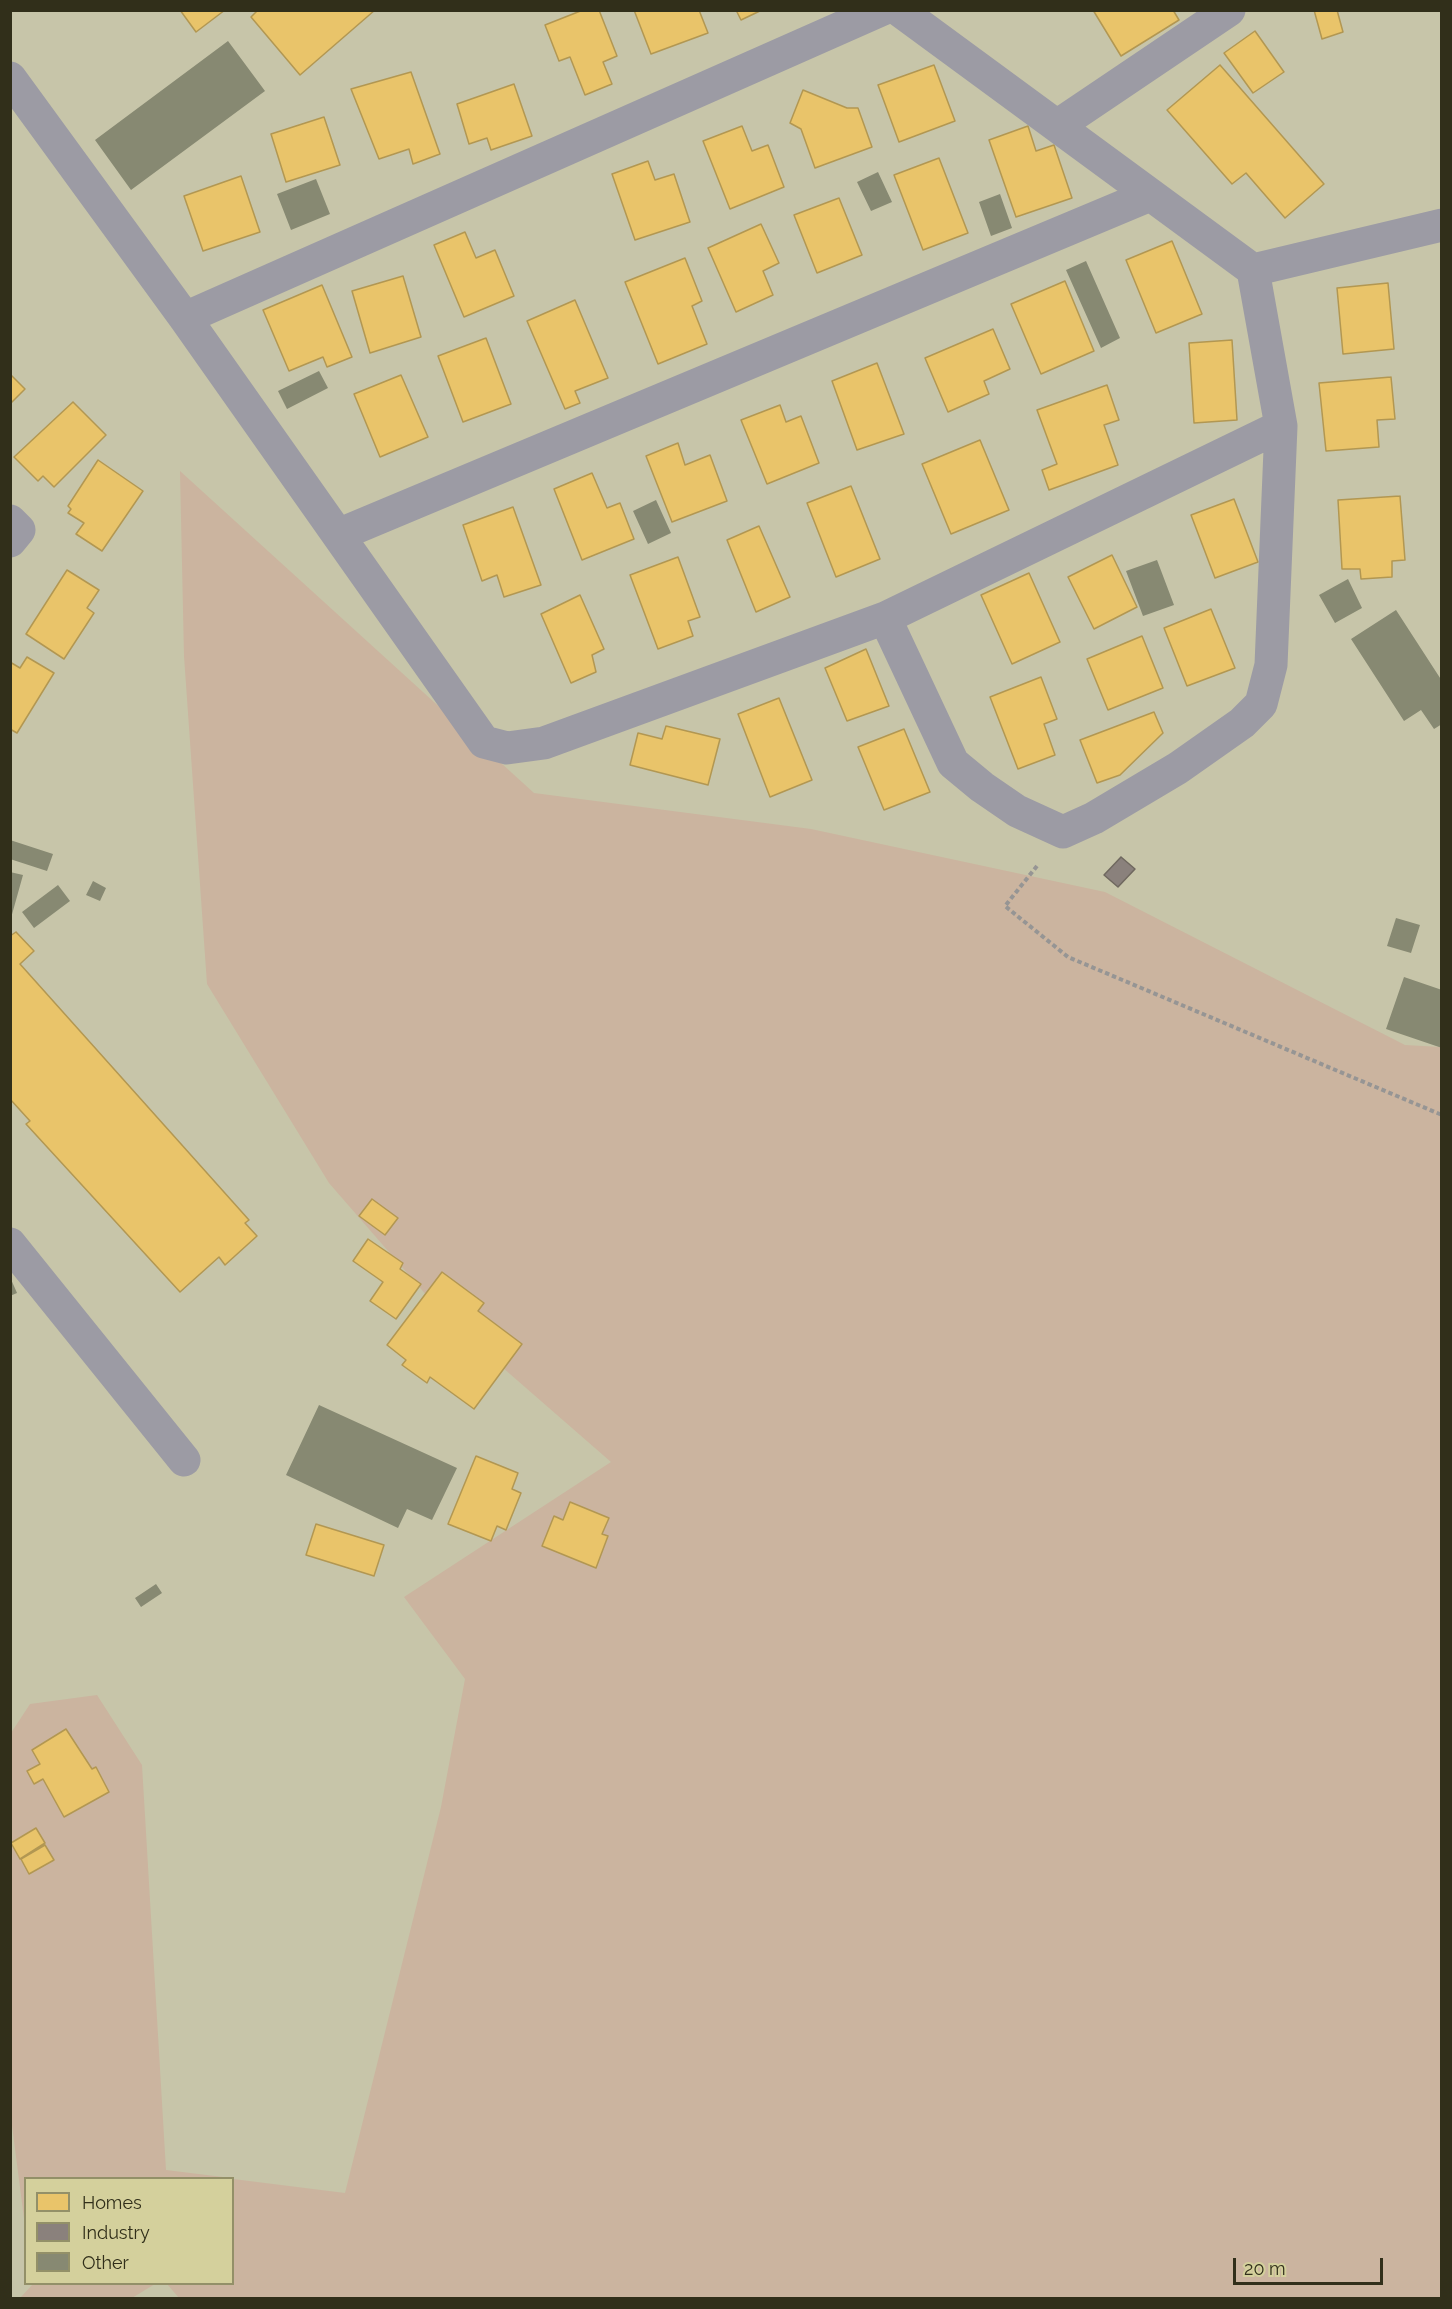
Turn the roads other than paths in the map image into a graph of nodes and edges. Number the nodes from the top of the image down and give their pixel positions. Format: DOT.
graph roads {
  1 [pos="881,10"];
  2 [pos="899,10"];
  3 [pos="1229,10"];
  4 [pos="10,78"];
  5 [pos="1057,126"];
  6 [pos="1150,195"];
  7 [pos="1442,225"];
  8 [pos="1253,270"];
  9 [pos="185,318"];
  10 [pos="1281,426"];
  11 [pos="10,521"];
  12 [pos="338,535"];
  13 [pos="10,541"];
  14 [pos="885,618"];
  15 [pos="10,1244"];
  16 [pos="184,1460"];
  1 -- 9 [label="street"];
  2 -- 5 [label="street"];
  3 -- 5 [label="street"];
  4 -- 9 [label="street"];
  5 -- 6 [label="street"];
  6 -- 8 [label="street"];
  6 -- 12 [label="street"];
  7 -- 8 [label="street"];
  8 -- 10 [label="street"];
  9 -- 12 [label="street"];
  10 -- 14 [label="street"];
  10 -- 14 [label="street"];
  11 -- 13 [label="street"];
  12 -- 14 [label="street"];
  15 -- 16 [label="street"];
}
